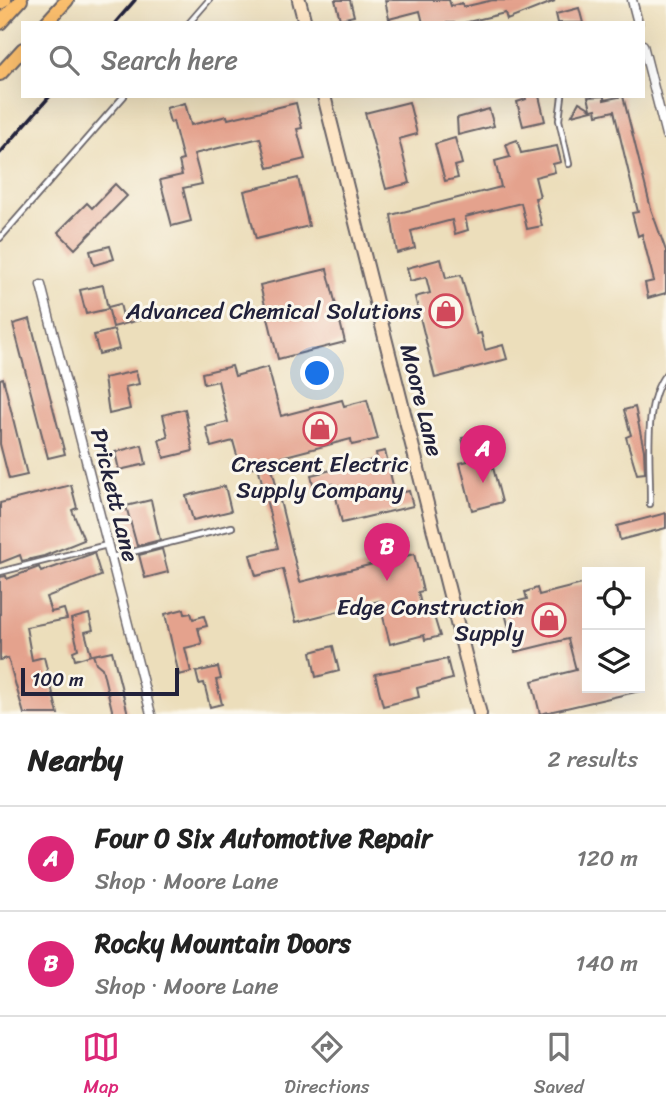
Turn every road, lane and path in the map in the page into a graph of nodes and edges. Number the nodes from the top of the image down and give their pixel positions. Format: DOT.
graph roads {
  1 [pos="5,0"];
  2 [pos="21,0"];
  3 [pos="67,0"];
  4 [pos="209,0"];
  5 [pos="299,0"];
  6 [pos="632,0"];
  7 [pos="0,3"];
  8 [pos="48,21"];
  9 [pos="191,21"];
  10 [pos="304,21"];
  11 [pos="637,21"];
  12 [pos="0,23"];
  13 [pos="21,48"];
  14 [pos="21,49"];
  15 [pos="645,62"];
  16 [pos="0,63"];
  17 [pos="0,74"];
  18 [pos="122,98"];
  19 [pos="325,98"];
  20 [pos="562,98"];
  21 [pos="666,135"];
  22 [pos="569,164"];
  23 [pos="0,238"];
  24 [pos="41,285"];
  25 [pos="666,374"];
  26 [pos="650,504"];
  27 [pos="232,527"];
  28 [pos="108,545"];
  29 [pos="111,558"];
  30 [pos="0,572"];
  31 [pos="151,714"];
  32 [pos="480,714"];
  1 -- 7 [label="main road"];
  2 -- 12 [label="main road"];
  3 -- 8 [label="main road"];
  4 -- 9 [label="lane"];
  5 -- 10 [label="street"];
  6 -- 11 [label="street"];
  13 -- 16 [label="main road"];
  14 -- 17 [label="main road"];
  15 -- 21 [label="street"];
  18 -- 23 [label="lane"];
  19 -- 32 [label="street, Moore Lane"];
  20 -- 22 [label="lane"];
  24 -- 28 [label="street, Prickett Lane"];
  25 -- 26 [label="lane"];
  27 -- 29 [label="lane"];
  28 -- 29 [label="street, Prickett Lane"];
  28 -- 30 [label="lane"];
  29 -- 31 [label="street, Prickett Lane"];
}
